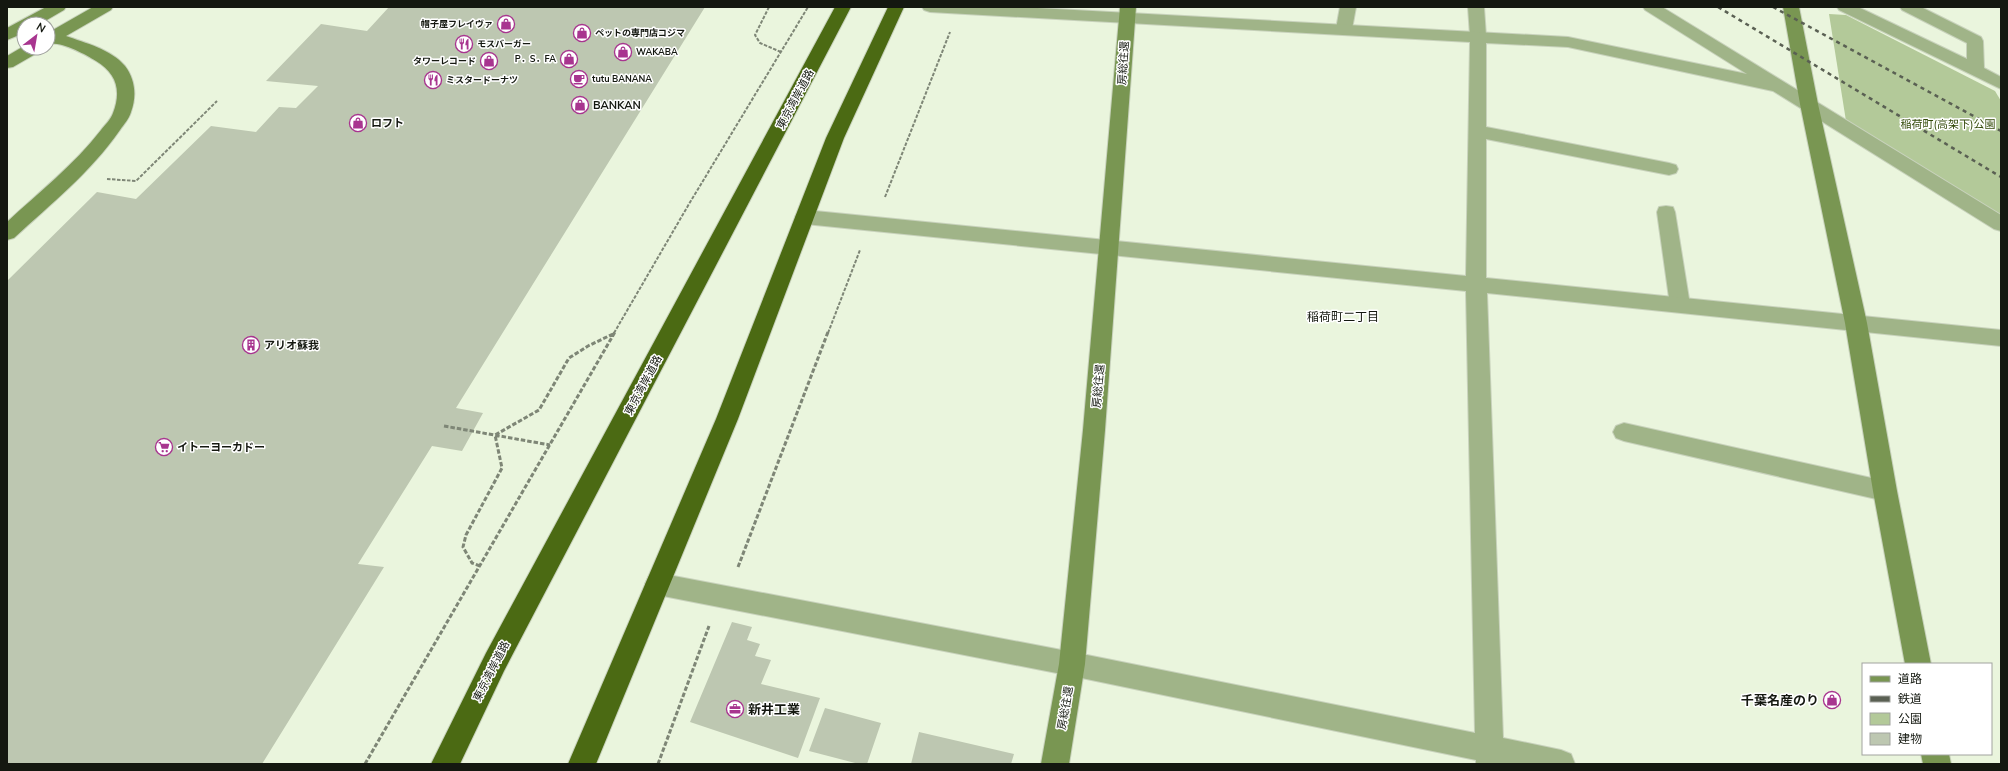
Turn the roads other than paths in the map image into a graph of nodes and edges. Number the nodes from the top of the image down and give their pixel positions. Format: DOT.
graph roads {
  1 [pos="58,7"];
  2 [pos="105,7"];
  3 [pos="843,7"];
  4 [pos="896,7"];
  5 [pos="930,7"];
  6 [pos="1348,7"];
  7 [pos="1476,7"];
  8 [pos="1651,7"];
  9 [pos="1791,7"];
  10 [pos="1845,7"];
  11 [pos="1908,7"];
  12 [pos="1127,12"];
  13 [pos="42,16"];
  14 [pos="1344,29"];
  15 [pos="16,30"];
  16 [pos="56,34"];
  17 [pos="7,35"];
  18 [pos="1478,36"];
  19 [pos="56,39"];
  20 [pos="19,56"];
  21 [pos="7,63"];
  22 [pos="1976,70"];
  23 [pos="2001,84"];
  24 [pos="1782,87"];
  25 [pos="1809,104"];
  26 [pos="1478,131"];
  27 [pos="1669,169"];
  28 [pos="1666,212"];
  29 [pos="805,217"];
  30 [pos="2001,224"];
  31 [pos="7,233"];
  32 [pos="1110,247"];
  33 [pos="1476,285"];
  34 [pos="1680,305"];
  35 [pos="1856,323"];
  36 [pos="2001,338"];
  37 [pos="1624,432"];
  38 [pos="1885,492"];
  39 [pos="658,584"];
  40 [pos="1918,663"];
  41 [pos="1072,664"];
  42 [pos="1490,757"];
  43 [pos="445,764"];
  44 [pos="582,764"];
  45 [pos="1055,764"];
  46 [pos="1561,764"];
  1 -- 13 [label="street"];
  2 -- 16 [label="street"];
  3 -- 43 [label="highway, 東京湾岸道路"];
  4 -- 29 [label="highway"];
  5 -- 12 [label="street"];
  6 -- 14 [label="lane"];
  7 -- 18 [label="lane"];
  8 -- 24 [label="street"];
  9 -- 25 [label="street"];
  10 -- 22 [label="street"];
  11 -- 22 [label="street"];
  12 -- 14 [label="street"];
  12 -- 32 [label="street, 房総往還"];
  14 -- 18 [label="street"];
  15 -- 17 [label="street"];
  18 -- 24 [label="street"];
  18 -- 26 [label="street"];
  19 -- 31 [label="street"];
  20 -- 21 [label="street"];
  22 -- 23 [label="street"];
  24 -- 25 [label="street"];
  25 -- 30 [label="street"];
  25 -- 35 [label="street"];
  26 -- 27 [label="street"];
  26 -- 33 [label="street"];
  28 -- 34 [label="lane"];
  29 -- 32 [label="street"];
  29 -- 39 [label="highway"];
  32 -- 33 [label="street"];
  32 -- 41 [label="street, 房総往還"];
  33 -- 34 [label="street"];
  33 -- 42 [label="street"];
  34 -- 35 [label="street"];
  35 -- 36 [label="street"];
  35 -- 38 [label="street"];
  37 -- 38 [label="lane"];
  38 -- 40 [label="street"];
  39 -- 41 [label="street"];
  39 -- 44 [label="highway"];
  41 -- 42 [label="street"];
  41 -- 45 [label="street, 房総往還"];
  42 -- 46 [label="street"];
}
